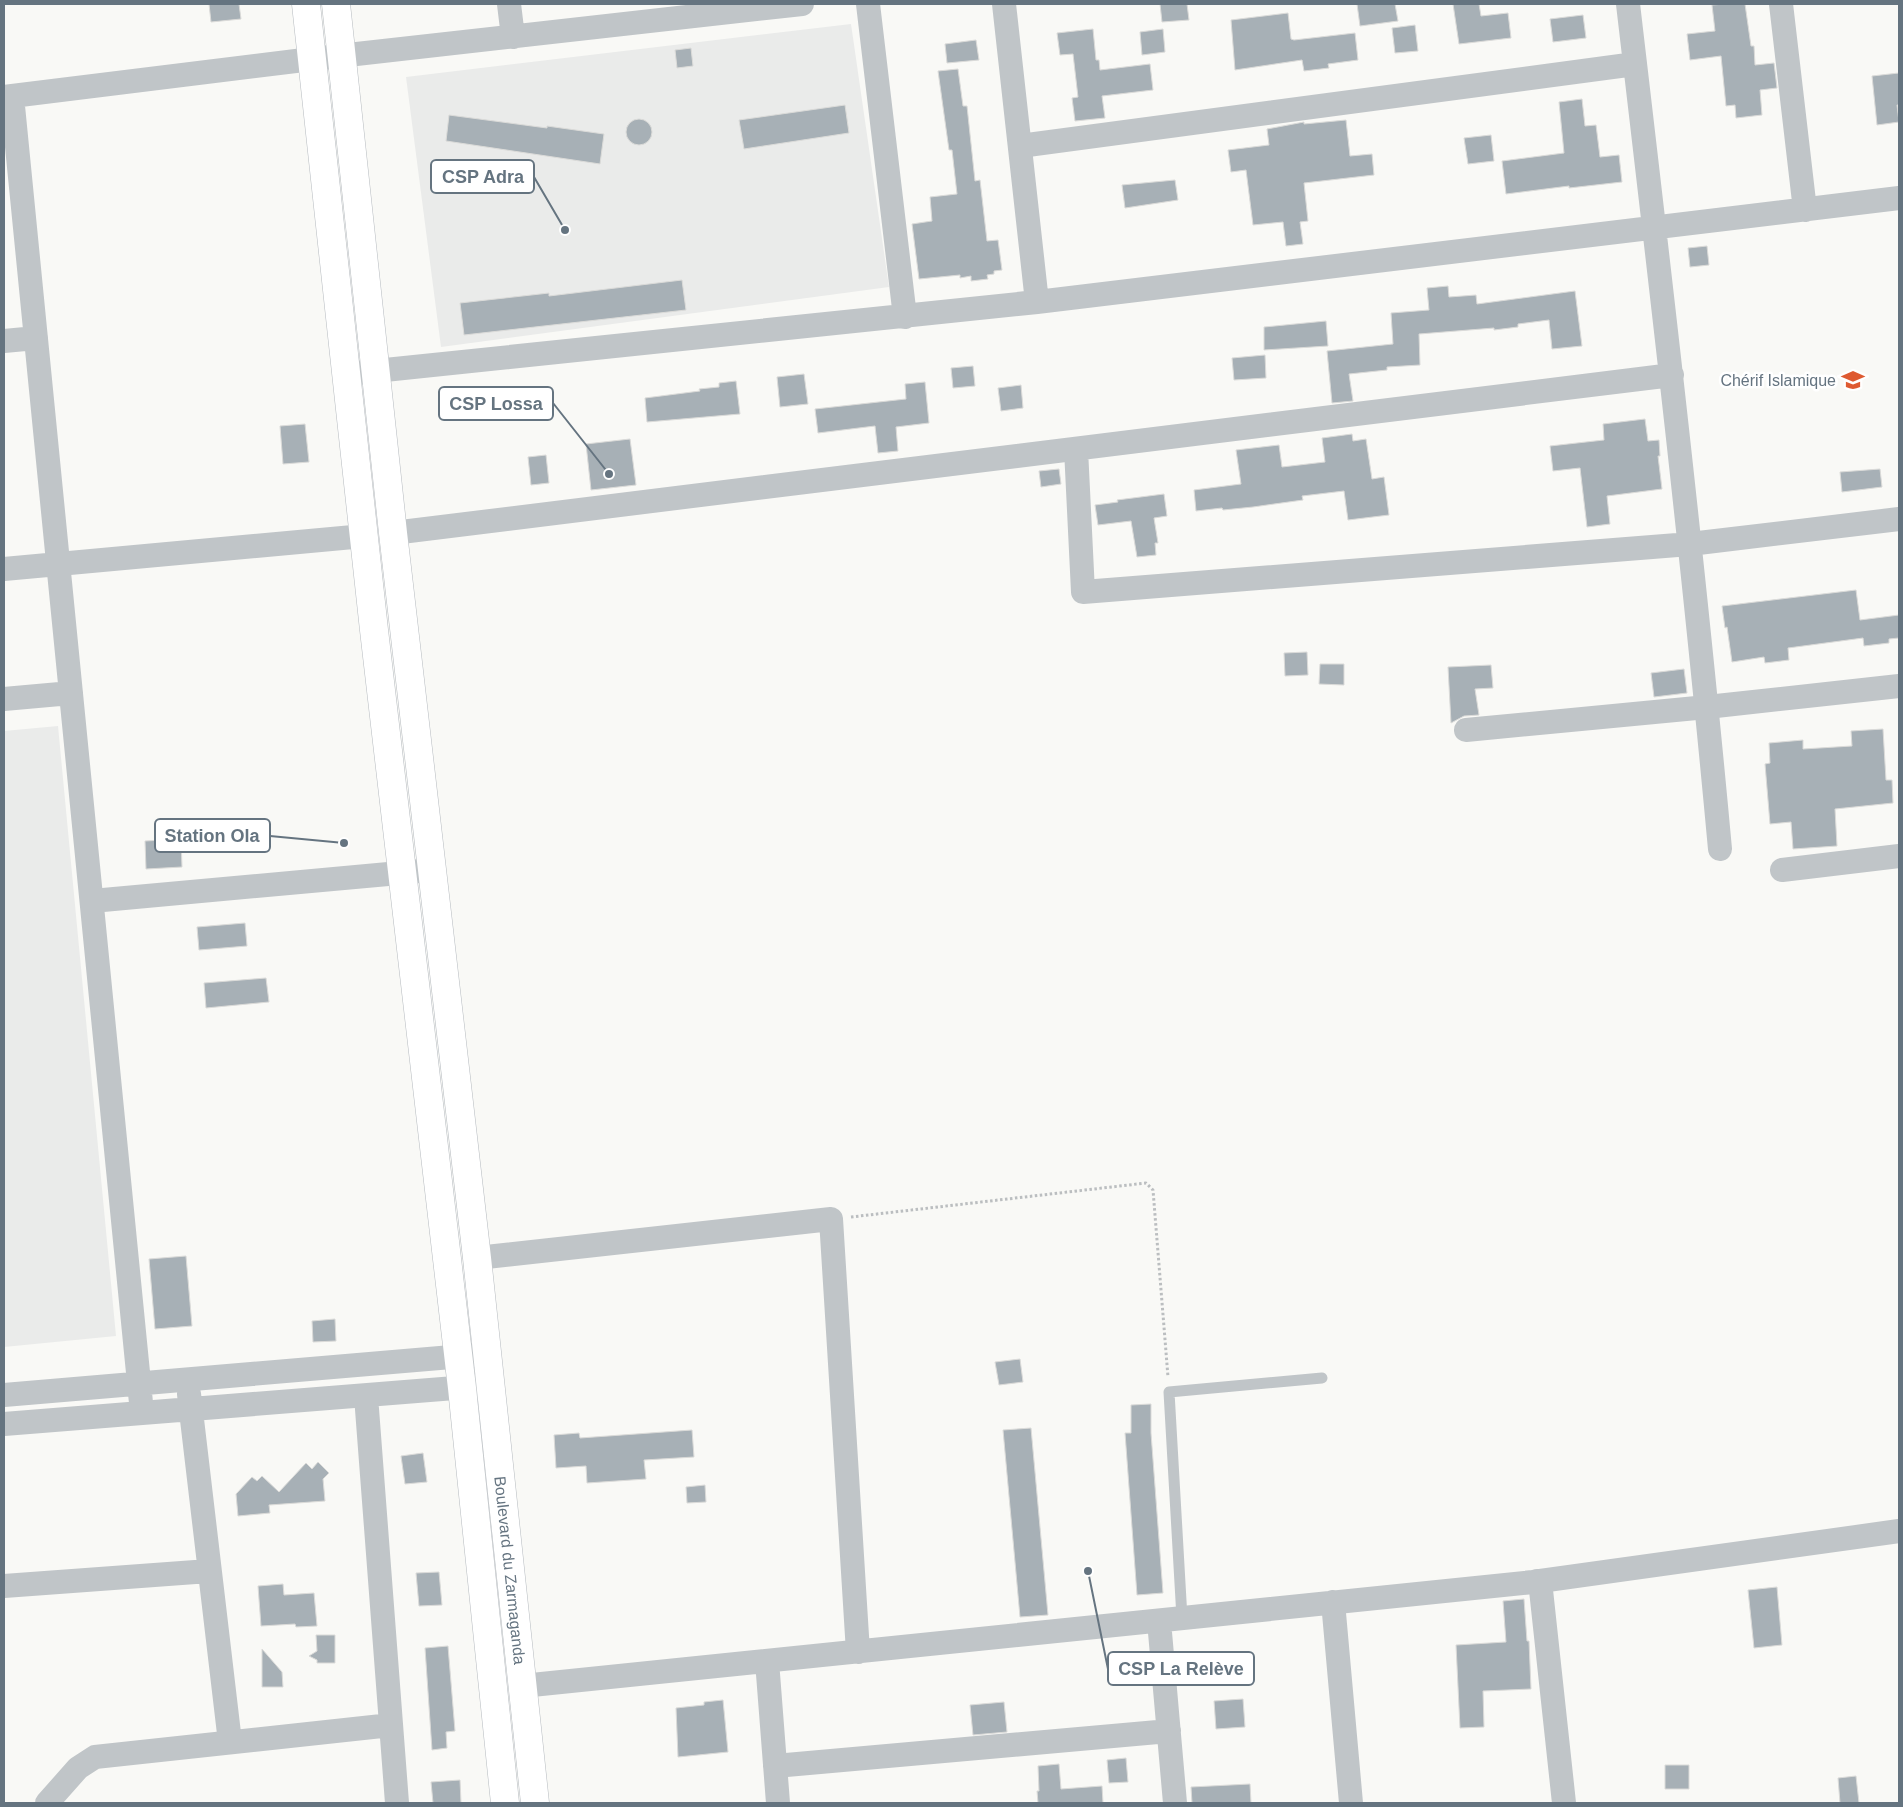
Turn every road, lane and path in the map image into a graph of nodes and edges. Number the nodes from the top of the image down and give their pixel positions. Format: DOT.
graph roads {
  1 [pos="306,4"];
  2 [pos="336,4"];
  3 [pos="509,4"];
  4 [pos="802,4"];
  5 [pos="868,4"];
  6 [pos="1004,4"];
  7 [pos="1628,4"];
  8 [pos="1781,4"];
  9 [pos="749,7"];
  10 [pos="513,37"];
  11 [pos="342,56"];
  12 [pos="312,59"];
  13 [pos="1635,64"];
  14 [pos="8,97"];
  15 [pos="1020,146"];
  16 [pos="1899,198"];
  17 [pos="1805,210"];
  18 [pos="1655,228"];
  19 [pos="1037,302"];
  20 [pos="905,317"];
  21 [pos="36,338"];
  22 [pos="4,341"];
  23 [pos="376,370"];
  24 [pos="347,374"];
  25 [pos="1672,376"];
  26 [pos="1076,449"];
  27 [pos="1899,519"];
  28 [pos="392,532"];
  29 [pos="364,536"];
  30 [pos="1690,544"];
  31 [pos="58,564"];
  32 [pos="4,569"];
  33 [pos="403,624"];
  34 [pos="374,630"];
  35 [pos="1899,686"];
  36 [pos="71,692"];
  37 [pos="4,699"];
  38 [pos="1707,707"];
  39 [pos="1466,730"];
  40 [pos="1720,848"];
  41 [pos="1899,856"];
  42 [pos="432,870"];
  43 [pos="1782,870"];
  44 [pos="402,873"];
  45 [pos="92,901"];
  46 [pos="831,1219"];
  47 [pos="477,1258"];
  48 [pos="486,1346"];
  49 [pos="459,1358"];
  50 [pos="1322,1378"];
  51 [pos="188,1379"];
  52 [pos="139,1383"];
  53 [pos="490,1385"];
  54 [pos="462,1388"];
  55 [pos="1169,1392"];
  56 [pos="4,1395"];
  57 [pos="366,1396"];
  58 [pos="192,1409"];
  59 [pos="142,1413"];
  60 [pos="4,1424"];
  61 [pos="1899,1531"];
  62 [pos="209,1571"];
  63 [pos="1537,1581"];
  64 [pos="4,1586"];
  65 [pos="1333,1602"];
  66 [pos="1170,1619"];
  67 [pos="858,1652"];
  68 [pos="767,1661"];
  69 [pos="522,1686"];
  70 [pos="391,1725"];
  71 [pos="1169,1731"];
  72 [pos="230,1742"];
  73 [pos="775,1766"];
  74 [pos="47,1803"];
  75 [pos="397,1803"];
  76 [pos="505,1803"];
  77 [pos="535,1803"];
  78 [pos="778,1803"];
  79 [pos="1175,1803"];
  80 [pos="1351,1803"];
  81 [pos="1564,1803"];
  1 -- 12 [label="main road, Boulevard du Zarmaganda"];
  2 -- 11 [label="main road, Boulevard du Zarmaganda"];
  3 -- 10 [label="street"];
  4 -- 9 [label="street"];
  5 -- 20 [label="street"];
  6 -- 15 [label="street"];
  7 -- 13 [label="street"];
  8 -- 17 [label="street"];
  9 -- 10 [label="street"];
  10 -- 11 [label="street"];
  11 -- 12 [label="street"];
  11 -- 23 [label="main road, Boulevard du Zarmaganda"];
  12 -- 14 [label="street"];
  12 -- 24 [label="main road, Boulevard du Zarmaganda"];
  13 -- 15 [label="street"];
  13 -- 18 [label="street"];
  14 -- 21 [label="street"];
  15 -- 19 [label="street"];
  16 -- 17 [label="street"];
  17 -- 18 [label="street"];
  18 -- 19 [label="street"];
  18 -- 25 [label="street"];
  19 -- 20 [label="street"];
  20 -- 23 [label="street"];
  21 -- 22 [label="street"];
  21 -- 31 [label="street"];
  23 -- 24 [label="street"];
  23 -- 28 [label="main road, Boulevard du Zarmaganda"];
  24 -- 29 [label="main road, Boulevard du Zarmaganda"];
  25 -- 26 [label="street"];
  25 -- 30 [label="street"];
  26 -- 28 [label="street"];
  26 -- 30 [label="street"];
  27 -- 30 [label="street"];
  28 -- 33 [label="main road, Boulevard du Zarmaganda"];
  29 -- 31 [label="street"];
  29 -- 34 [label="main road, Boulevard du Zarmaganda"];
  30 -- 38 [label="street"];
  31 -- 32 [label="street"];
  31 -- 36 [label="street"];
  33 -- 34 [label="main road"];
  33 -- 42 [label="main road, Boulevard du Zarmaganda"];
  34 -- 44 [label="main road, Boulevard du Zarmaganda"];
  35 -- 38 [label="street"];
  36 -- 37 [label="street"];
  36 -- 45 [label="street"];
  38 -- 39 [label="street"];
  38 -- 40 [label="street"];
  41 -- 43 [label="street"];
  42 -- 44 [label="street"];
  42 -- 47 [label="main road, Boulevard du Zarmaganda"];
  44 -- 45 [label="street"];
  44 -- 49 [label="main road, Boulevard du Zarmaganda"];
  45 -- 52 [label="street"];
  46 -- 47 [label="street"];
  46 -- 55 [label="path"];
  46 -- 67 [label="street"];
  47 -- 48 [label="main road, Boulevard du Zarmaganda"];
  48 -- 49 [label="street"];
  48 -- 53 [label="main road, Boulevard du Zarmaganda"];
  49 -- 51 [label="street"];
  49 -- 54 [label="main road, Boulevard du Zarmaganda"];
  50 -- 55 [label="lane"];
  51 -- 52 [label="street"];
  51 -- 58 [label="street"];
  52 -- 56 [label="street"];
  52 -- 59 [label="street"];
  53 -- 54 [label="street"];
  53 -- 69 [label="main road, Boulevard du Zarmaganda"];
  54 -- 57 [label="street"];
  54 -- 76 [label="main road, Boulevard du Zarmaganda"];
  55 -- 66 [label="lane"];
  57 -- 58 [label="street"];
  57 -- 70 [label="street"];
  58 -- 59 [label="street"];
  58 -- 62 [label="street"];
  59 -- 60 [label="street"];
  61 -- 63 [label="street"];
  62 -- 64 [label="street"];
  62 -- 72 [label="street"];
  63 -- 65 [label="street"];
  63 -- 81 [label="street"];
  65 -- 66 [label="street"];
  65 -- 80 [label="street"];
  66 -- 67 [label="street"];
  66 -- 71 [label="street"];
  67 -- 68 [label="street"];
  68 -- 69 [label="street"];
  68 -- 73 [label="street"];
  69 -- 77 [label="main road, Boulevard du Zarmaganda"];
  70 -- 72 [label="street"];
  70 -- 75 [label="street"];
  71 -- 73 [label="street"];
  71 -- 79 [label="street"];
  72 -- 74 [label="street"];
  73 -- 78 [label="street"];
}
